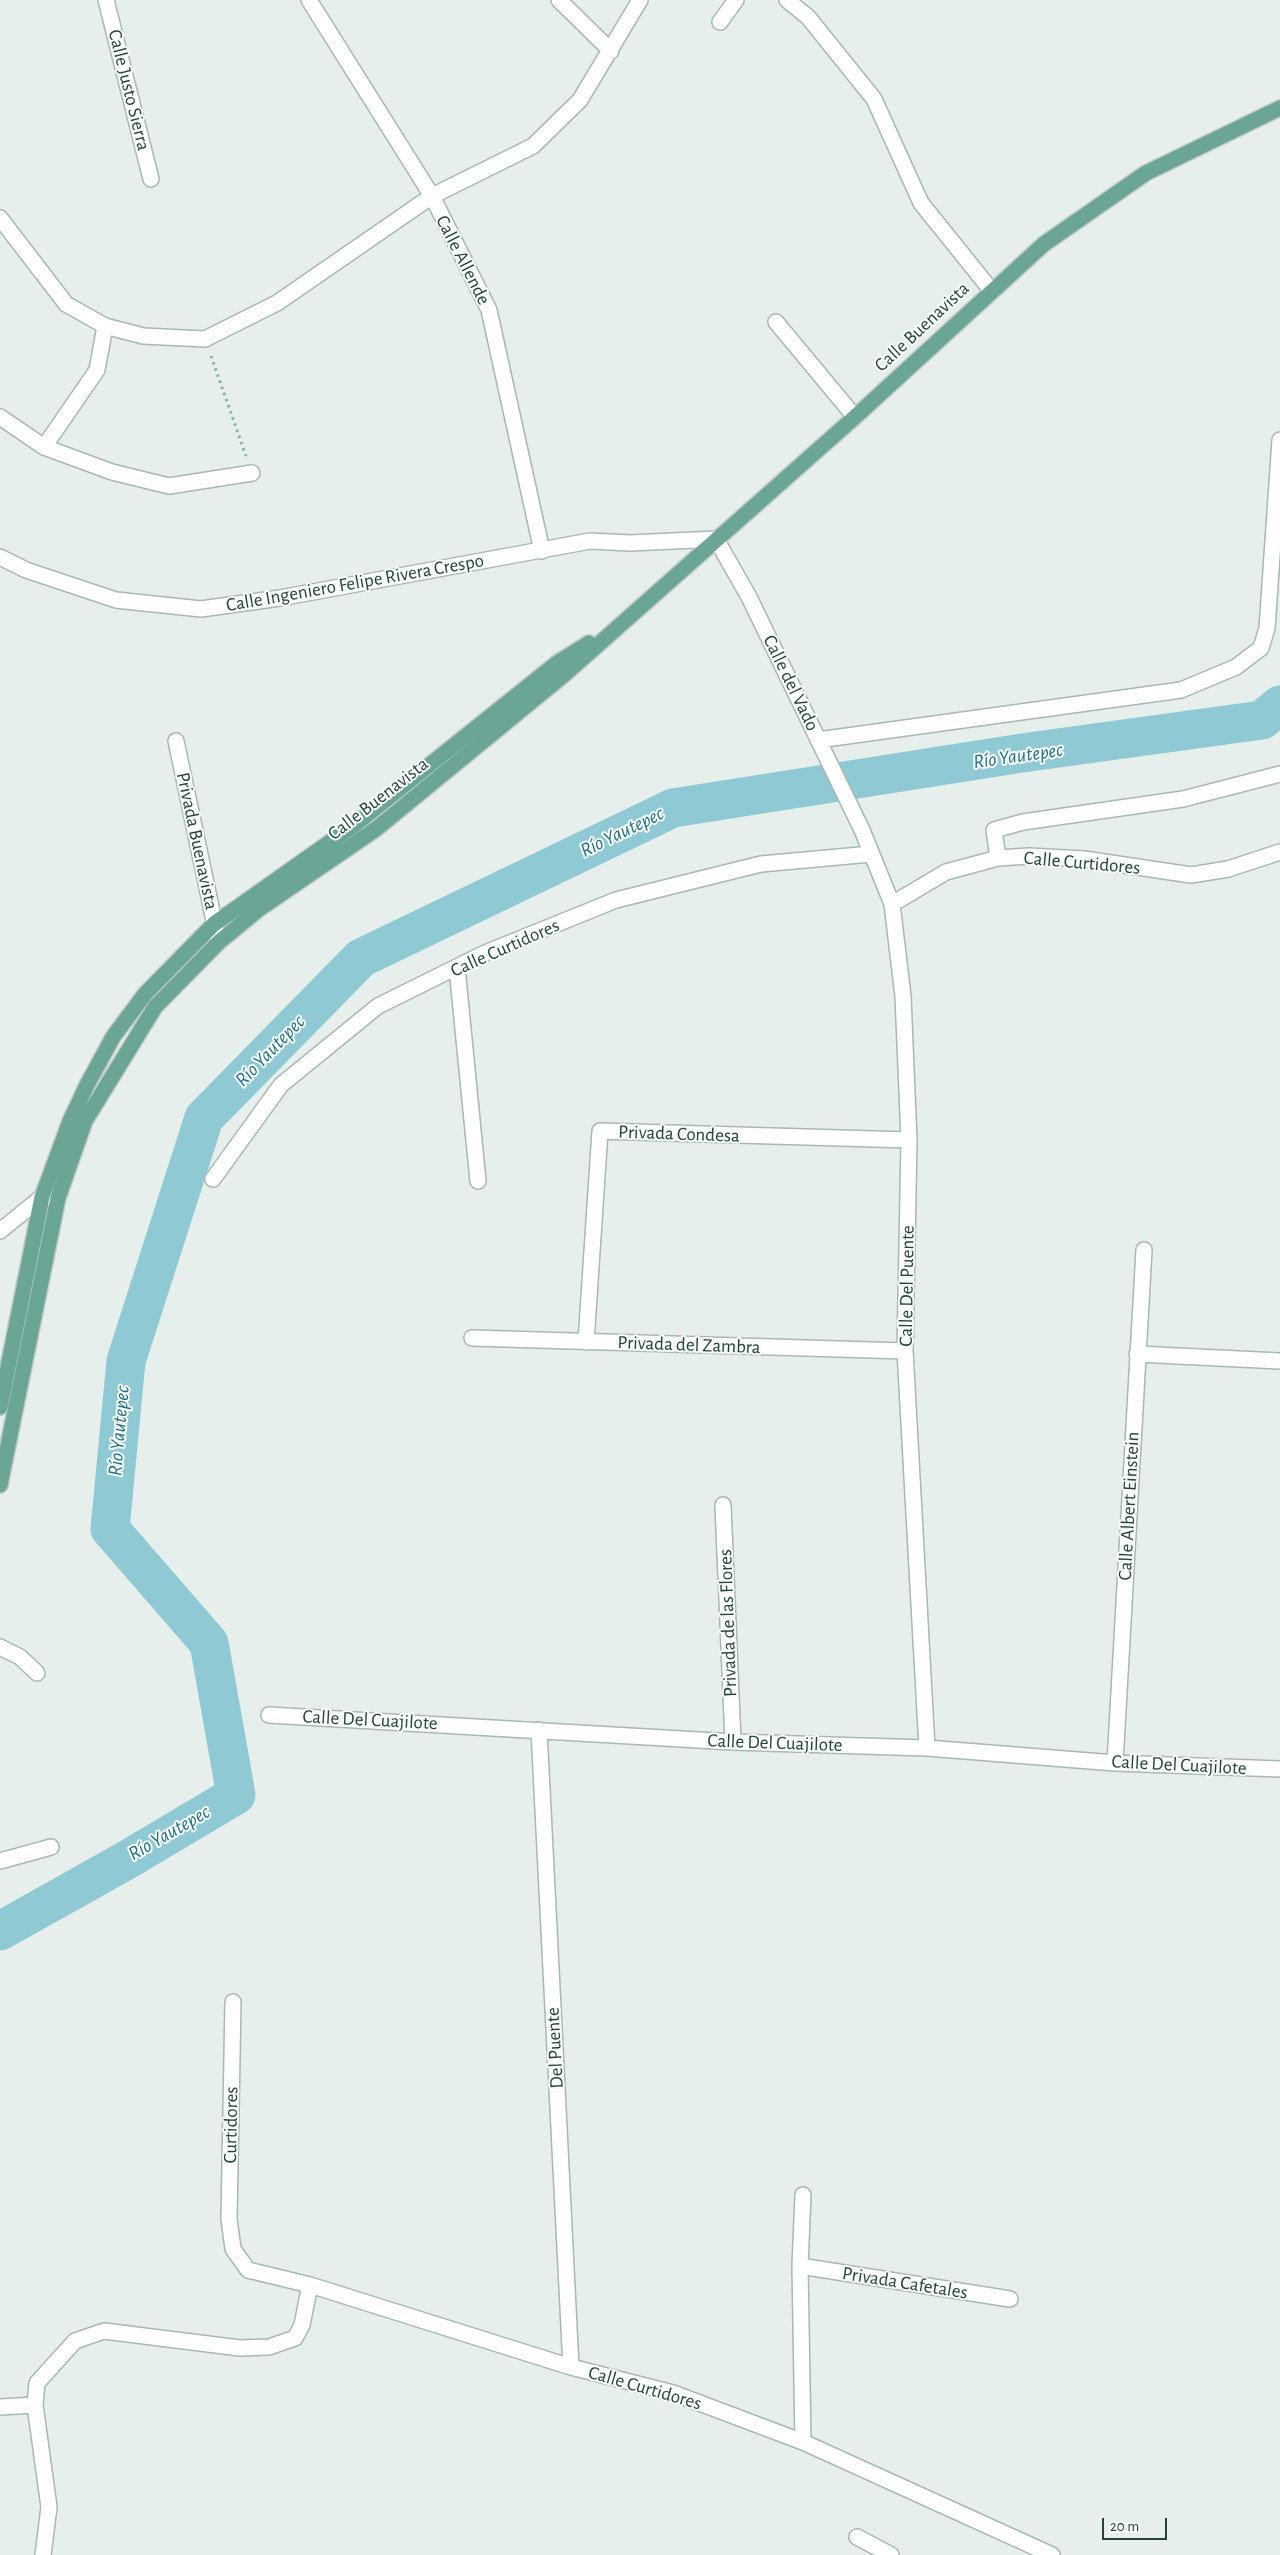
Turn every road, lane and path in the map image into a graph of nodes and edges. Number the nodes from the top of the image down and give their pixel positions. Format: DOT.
graph roads {
  1 [pos="106,0"];
  2 [pos="309,0"];
  3 [pos="559,0"];
  4 [pos="640,0"];
  5 [pos="736,0"];
  6 [pos="787,0"];
  7 [pos="720,22"];
  8 [pos="611,50"];
  9 [pos="1280,108"];
  10 [pos="151,179"];
  11 [pos="432,196"];
  12 [pos="0,218"];
  13 [pos="991,290"];
  14 [pos="776,322"];
  15 [pos="105,326"];
  16 [pos="205,339"];
  17 [pos="0,417"];
  18 [pos="855,417"];
  19 [pos="1280,440"];
  20 [pos="44,447"];
  21 [pos="252,473"];
  22 [pos="716,539"];
  23 [pos="542,550"];
  24 [pos="0,557"];
  25 [pos="624,621"];
  26 [pos="818,740"];
  27 [pos="176,741"];
  28 [pos="1280,774"];
  29 [pos="862,830"];
  30 [pos="1280,852"];
  31 [pos="871,854"];
  32 [pos="998,858"];
  33 [pos="892,904"];
  34 [pos="214,924"];
  35 [pos="219,942"];
  36 [pos="457,968"];
  37 [pos="909,1140"];
  38 [pos="213,1179"];
  39 [pos="478,1181"];
  40 [pos="42,1197"];
  41 [pos="58,1198"];
  42 [pos="0,1231"];
  43 [pos="1144,1250"];
  44 [pos="472,1338"];
  45 [pos="586,1342"];
  46 [pos="905,1351"];
  47 [pos="1138,1354"];
  48 [pos="1280,1362"];
  49 [pos="0,1407"];
  50 [pos="0,1485"];
  51 [pos="723,1505"];
  52 [pos="0,1647"];
  53 [pos="36,1673"];
  54 [pos="269,1714"];
  55 [pos="539,1730"];
  56 [pos="733,1742"];
  57 [pos="927,1748"];
  58 [pos="1116,1762"];
  59 [pos="1280,1769"];
  60 [pos="51,1847"];
  61 [pos="0,1861"];
  62 [pos="233,2002"];
  63 [pos="802,2195"];
  64 [pos="233,2249"];
  65 [pos="800,2266"];
  66 [pos="310,2285"];
  67 [pos="1010,2299"];
  68 [pos="571,2366"];
  69 [pos="35,2405"];
  70 [pos="0,2407"];
  71 [pos="803,2442"];
  72 [pos="857,2537"];
  73 [pos="43,2555"];
  74 [pos="891,2555"];
  75 [pos="1052,2555"];
  1 -- 10 [label="street, Calle Justo Sierra"];
  2 -- 11 [label="street, Calle Allende"];
  3 -- 8 [label="street"];
  4 -- 8 [label="street"];
  5 -- 7 [label="street"];
  6 -- 13 [label="street"];
  8 -- 11 [label="street"];
  9 -- 13 [label="main road, Calle Buenavista"];
  11 -- 16 [label="street"];
  11 -- 23 [label="street, Calle Allende"];
  12 -- 15 [label="street"];
  13 -- 18 [label="main road, Calle Buenavista"];
  14 -- 18 [label="street"];
  15 -- 16 [label="street"];
  15 -- 20 [label="street"];
  16 -- 21 [label="path"];
  17 -- 20 [label="street"];
  18 -- 22 [label="main road, Calle Buenavista"];
  19 -- 26 [label="street"];
  20 -- 21 [label="street"];
  22 -- 23 [label="street, Calle Ingeniero Felipe Rivera Crespo"];
  22 -- 25 [label="main road, Calle Buenavista"];
  22 -- 26 [label="street, Calle del Vado"];
  23 -- 24 [label="street, Calle Ingeniero Felipe Rivera Crespo"];
  25 -- 34 [label="main road, Calle Buenavista"];
  25 -- 35 [label="main road, Calle Buenavista"];
  26 -- 29 [label="street, Calle del Vado"];
  27 -- 34 [label="street, Privada Buenavista"];
  28 -- 32 [label="street"];
  29 -- 31 [label="street, Calle Del Puente"];
  30 -- 32 [label="street, Calle Curtidores"];
  31 -- 33 [label="street, Calle Del Puente"];
  31 -- 36 [label="street, Calle Curtidores"];
  32 -- 33 [label="street, Calle Curtidores"];
  33 -- 37 [label="street, Calle Del Puente"];
  34 -- 35 [label="street, Privada Buenavista"];
  34 -- 40 [label="main road, Calle Buenavista"];
  35 -- 41 [label="main road, Calle Buenavista"];
  36 -- 38 [label="street, Calle Curtidores"];
  36 -- 39 [label="street"];
  37 -- 45 [label="street, Privada Condesa"];
  37 -- 46 [label="street, Calle Del Puente"];
  40 -- 41 [label="street"];
  40 -- 42 [label="street"];
  40 -- 49 [label="main road, Calle Buenavista"];
  41 -- 50 [label="main road, Calle Buenavista"];
  43 -- 47 [label="street, Calle Albert Einstein"];
  44 -- 45 [label="street, Privada del Zambra"];
  45 -- 46 [label="street, Privada del Zambra"];
  46 -- 57 [label="street, Calle Del Puente"];
  47 -- 48 [label="street"];
  47 -- 58 [label="street, Calle Albert Einstein"];
  51 -- 56 [label="street, Privada de las Flores"];
  52 -- 53 [label="street"];
  54 -- 55 [label="street, Calle Del Cuajilote"];
  55 -- 56 [label="street, Calle Del Cuajilote"];
  55 -- 68 [label="street, Del Puente"];
  56 -- 57 [label="street, Calle Del Cuajilote"];
  57 -- 58 [label="street, Calle Del Cuajilote"];
  58 -- 59 [label="street, Calle Del Cuajilote"];
  60 -- 61 [label="street"];
  62 -- 64 [label="street, Curtidores"];
  63 -- 65 [label="street"];
  64 -- 66 [label="street, Calle Curtidores"];
  65 -- 67 [label="street, Privada Cafetales"];
  65 -- 71 [label="street"];
  66 -- 68 [label="street, Calle Curtidores"];
  66 -- 69 [label="street"];
  68 -- 71 [label="street, Calle Curtidores"];
  69 -- 70 [label="street"];
  69 -- 73 [label="street"];
  71 -- 75 [label="street, Calle Curtidores"];
  72 -- 74 [label="street"];
}
